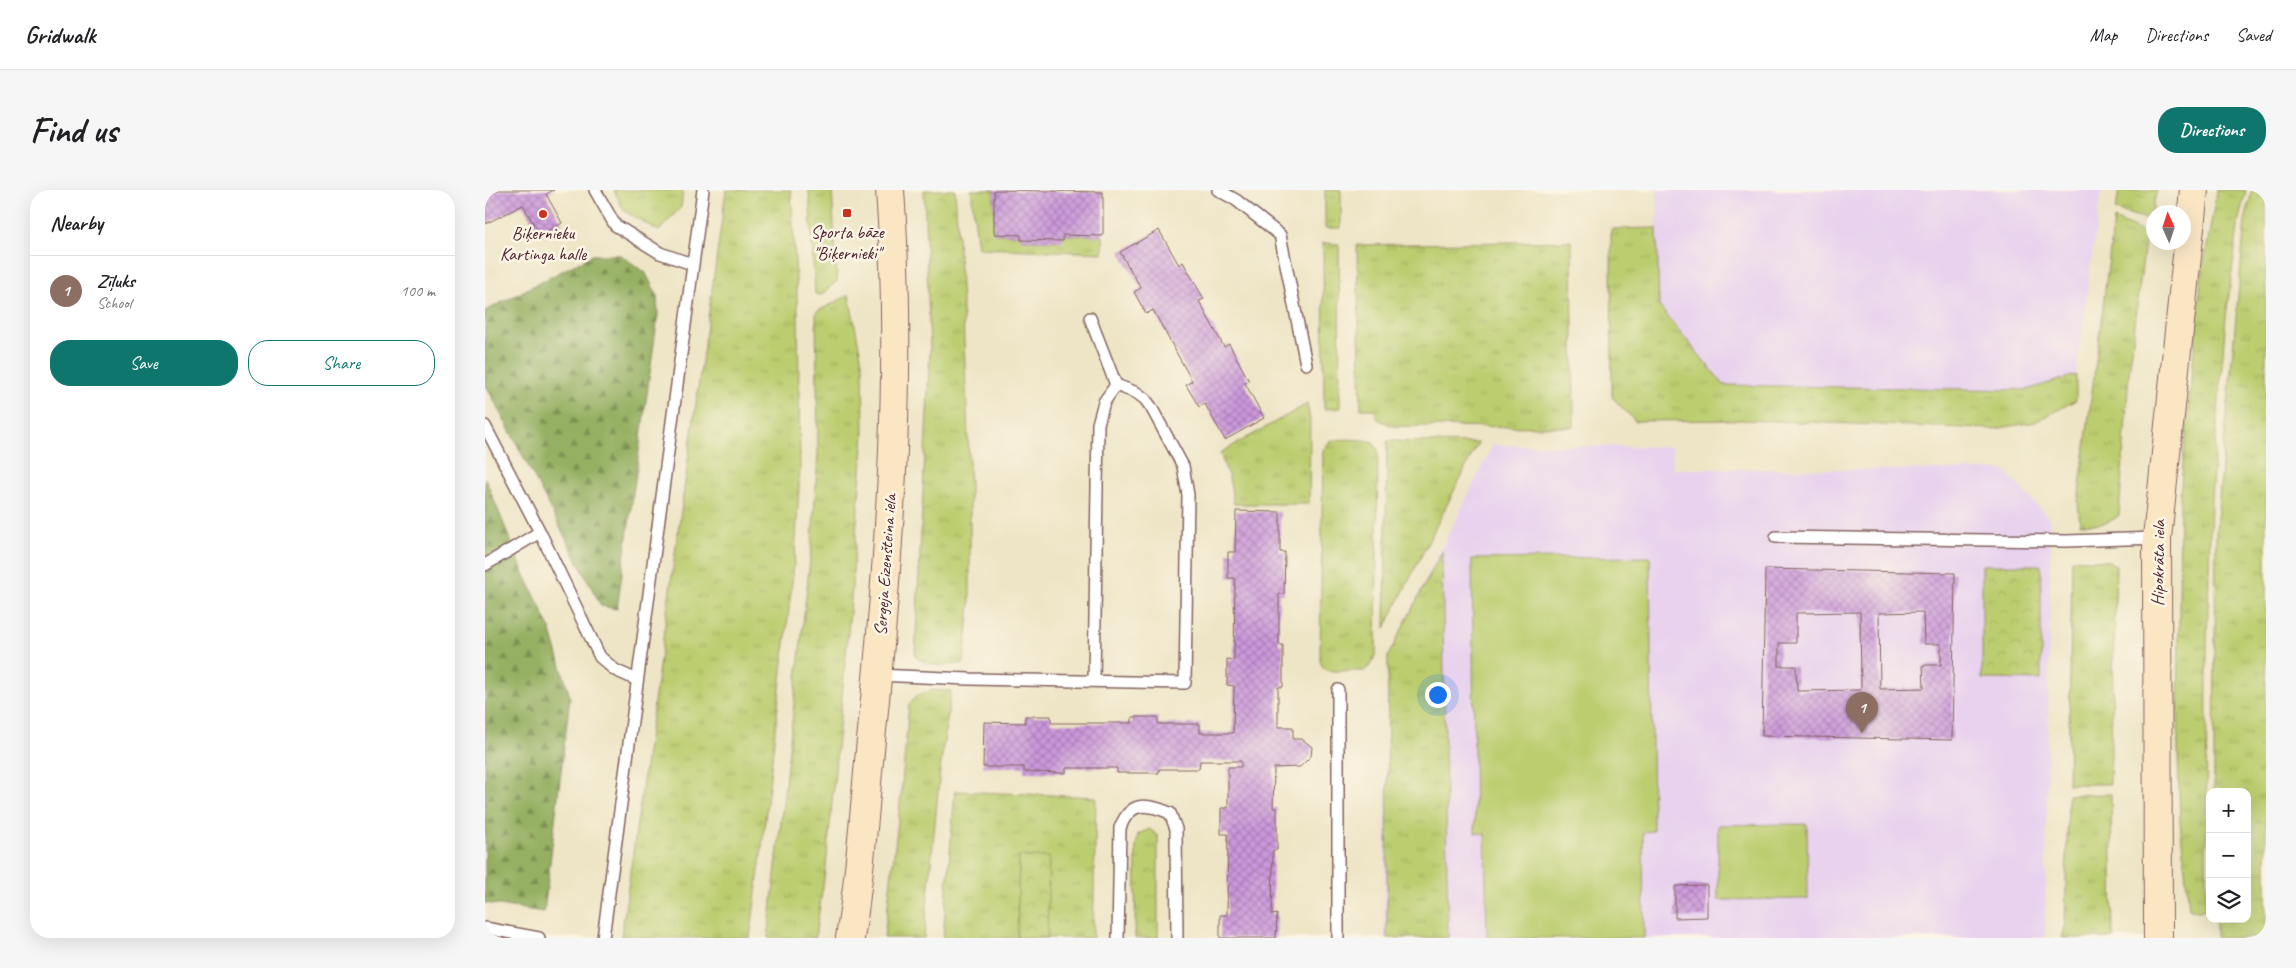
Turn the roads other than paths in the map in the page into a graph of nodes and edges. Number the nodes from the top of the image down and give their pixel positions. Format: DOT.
graph roads {
  1 [pos="595,190"];
  2 [pos="703,190"];
  3 [pos="890,190"];
  4 [pos="1218,190"];
  5 [pos="2194,190"];
  6 [pos="692,264"];
  7 [pos="1091,318"];
  8 [pos="1306,364"];
  9 [pos="1116,385"];
  10 [pos="485,426"];
  11 [pos="540,532"];
  12 [pos="1776,537"];
  13 [pos="2157,538"];
  14 [pos="485,565"];
  15 [pos="877,675"];
  16 [pos="637,680"];
  17 [pos="1094,681"];
  18 [pos="1338,690"];
  19 [pos="485,928"];
  20 [pos="539,938"];
  21 [pos="603,938"];
  22 [pos="850,938"];
  23 [pos="1118,938"];
  24 [pos="1177,938"];
  25 [pos="1338,938"];
  26 [pos="2158,938"];
  1 -- 6 [label="lane"];
  2 -- 6 [label="lane"];
  3 -- 15 [label="street, Sergeja Eizenšteina iela"];
  4 -- 8 [label="lane"];
  5 -- 13 [label="street, Hipokrāta iela"];
  6 -- 16 [label="lane"];
  7 -- 9 [label="lane"];
  9 -- 17 [label="lane"];
  9 -- 17 [label="lane"];
  10 -- 11 [label="lane"];
  11 -- 14 [label="lane"];
  11 -- 16 [label="lane"];
  12 -- 13 [label="lane"];
  13 -- 26 [label="street, Hipokrāta iela"];
  15 -- 17 [label="lane"];
  15 -- 22 [label="street, Sergeja Eizenšteina iela"];
  16 -- 21 [label="lane"];
  18 -- 25 [label="lane"];
  19 -- 20 [label="lane"];
  23 -- 24 [label="lane"];
}
